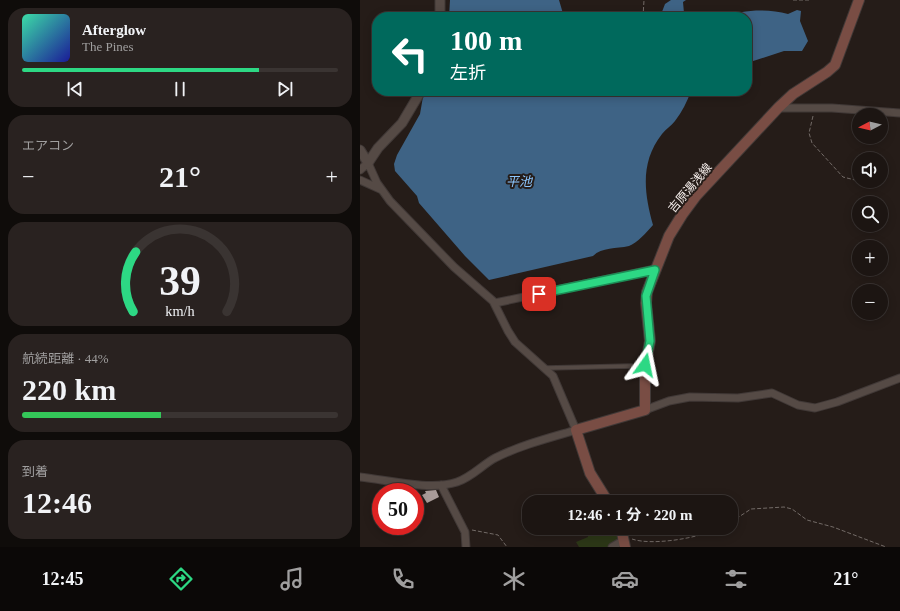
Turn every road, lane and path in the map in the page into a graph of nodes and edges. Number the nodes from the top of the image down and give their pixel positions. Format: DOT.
graph roads {
  1 [pos="440,0"];
  2 [pos="644,0"];
  3 [pos="793,0"];
  4 [pos="809,0"];
  5 [pos="859,0"];
  6 [pos="440,12"];
  7 [pos="643,12"];
  8 [pos="418,96"];
  9 [pos="814,107"];
  10 [pos="778,108"];
  11 [pos="900,113"];
  12 [pos="360,150"];
  13 [pos="368,163"];
  14 [pos="360,170"];
  15 [pos="852,179"];
  16 [pos="360,180"];
  17 [pos="382,190"];
  18 [pos="655,270"];
  19 [pos="495,303"];
  20 [pos="546,368"];
  21 [pos="645,368"];
  22 [pos="900,378"];
  23 [pos="644,410"];
  24 [pos="576,430"];
  25 [pos="360,477"];
  26 [pos="441,485"];
  27 [pos="604,495"];
  28 [pos="738,517"];
  29 [pos="465,532"];
  30 [pos="693,535"];
  31 [pos="624,538"];
  32 [pos="466,547"];
  33 [pos="507,547"];
  34 [pos="612,547"];
  35 [pos="886,547"];
  1 -- 6 [label="street"];
  2 -- 7 [label="path"];
  3 -- 4 [label="path"];
  5 -- 10 [label="main road, 吉原湯浅線"];
  8 -- 13 [label="street"];
  9 -- 10 [label="street"];
  9 -- 11 [label="street"];
  9 -- 15 [label="path"];
  10 -- 18 [label="main road, 吉原湯浅線"];
  12 -- 13 [label="street"];
  13 -- 14 [label="street"];
  13 -- 17 [label="street"];
  16 -- 17 [label="street"];
  17 -- 19 [label="street"];
  18 -- 19 [label="street"];
  18 -- 21 [label="main road, 吉原湯浅線"];
  19 -- 20 [label="street"];
  20 -- 21 [label="lane"];
  20 -- 24 [label="street"];
  21 -- 23 [label="main road, 吉原湯浅線"];
  22 -- 23 [label="street"];
  23 -- 24 [label="main road"];
  24 -- 26 [label="street"];
  24 -- 27 [label="main road"];
  25 -- 26 [label="street"];
  26 -- 29 [label="street"];
  28 -- 35 [label="path"];
  29 -- 32 [label="street"];
  29 -- 33 [label="path"];
  30 -- 31 [label="path"];
  31 -- 34 [label="street"];
}
